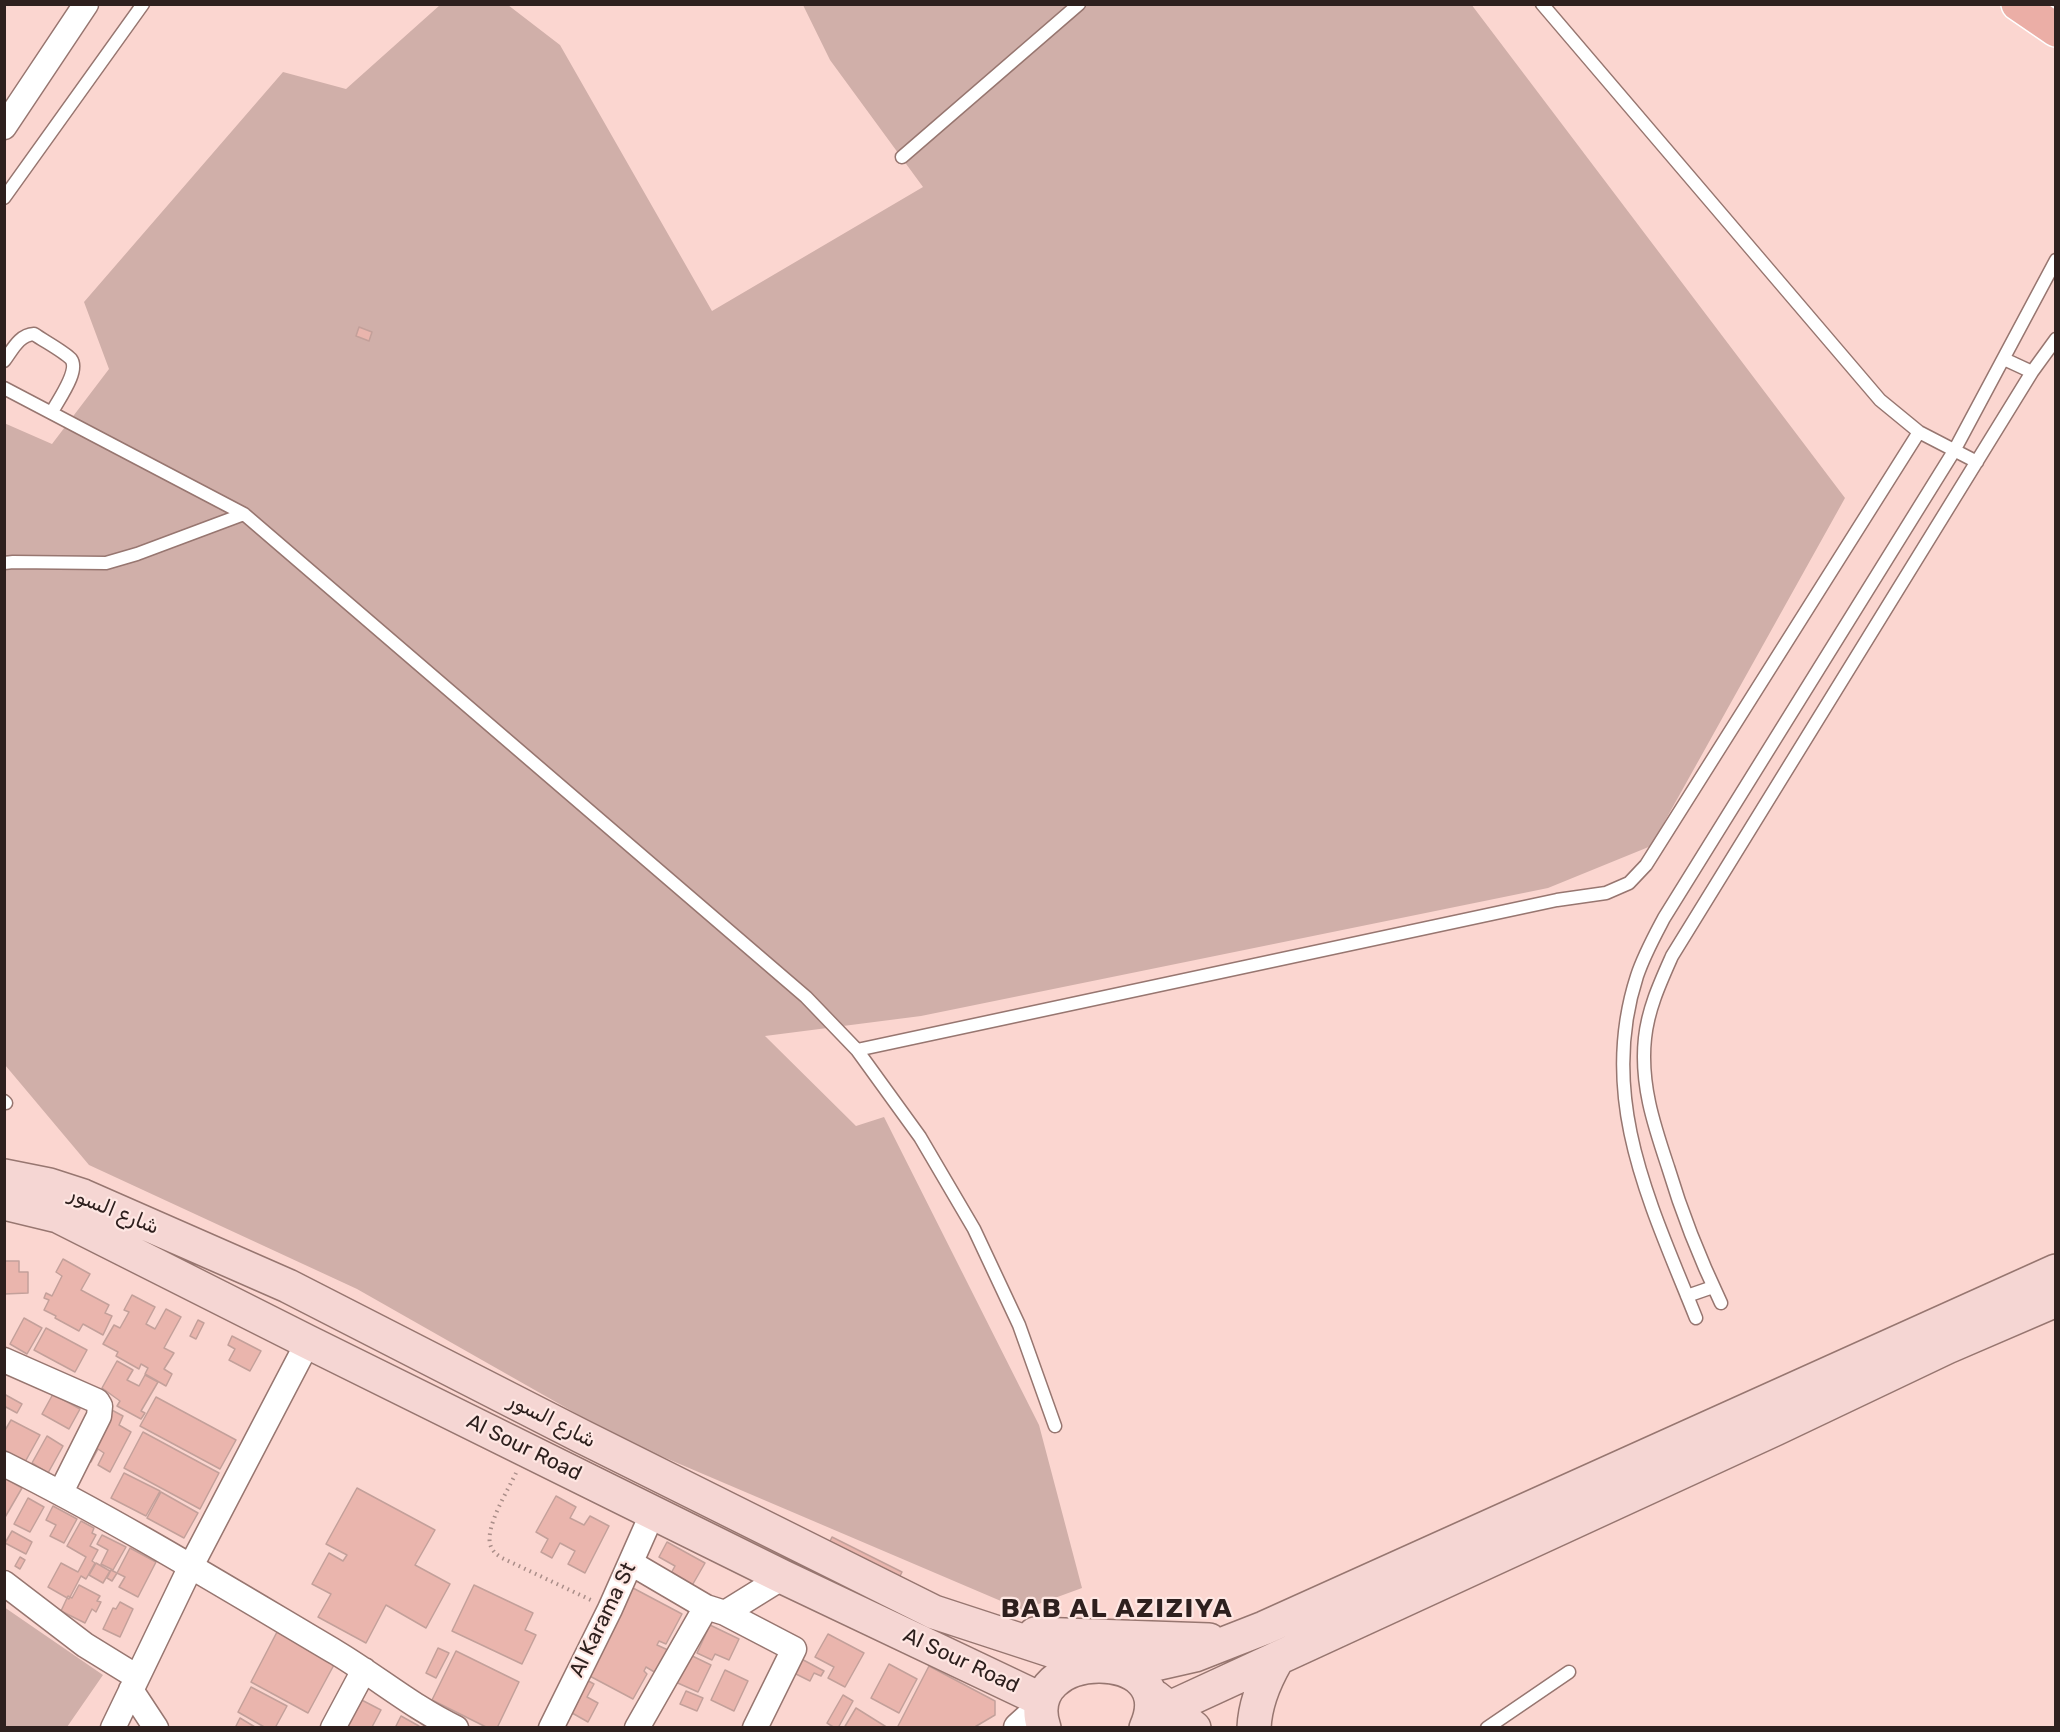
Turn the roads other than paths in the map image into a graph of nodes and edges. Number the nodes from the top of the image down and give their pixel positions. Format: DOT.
graph roads {
  1 [pos="86,4"];
  2 [pos="143,4"];
  3 [pos="1079,4"];
  4 [pos="1542,4"];
  5 [pos="2018,4"];
  6 [pos="2055,30"];
  7 [pos="4,127"];
  8 [pos="902,157"];
  9 [pos="4,198"];
  10 [pos="2055,260"];
  11 [pos="2055,339"];
  12 [pos="2004,359"];
  13 [pos="4,361"];
  14 [pos="2032,372"];
  15 [pos="4,388"];
  16 [pos="52,412"];
  17 [pos="1919,432"];
  18 [pos="1954,451"];
  19 [pos="1977,462"];
  20 [pos="244,514"];
  21 [pos="4,563"];
  22 [pos="1629,1004"];
  23 [pos="1650,1011"];
  24 [pos="857,1050"];
  25 [pos="4,1176"];
  26 [pos="4,1203"];
  27 [pos="2055,1271"];
  28 [pos="1713,1287"];
  29 [pos="1687,1296"];
  30 [pos="2055,1300"];
  31 [pos="1721,1303"];
  32 [pos="1696,1318"];
  33 [pos="308,1342"];
  34 [pos="4,1360"];
  35 [pos="1055,1426"];
  36 [pos="4,1464"];
  37 [pos="61,1492"];
  38 [pos="653,1512"];
  39 [pos="631,1563"];
  40 [pos="192,1566"];
  41 [pos="783,1576"];
  42 [pos="4,1583"];
  43 [pos="715,1610"];
  44 [pos="999,1633"];
  45 [pos="1234,1641"];
  46 [pos="1276,1660"];
  47 [pos="364,1670"];
  48 [pos="1569,1672"];
  49 [pos="134,1683"];
  50 [pos="1148,1701"];
  51 [pos="1036,1716"];
  52 [pos="450,1726"];
  53 [pos="113,1728"];
  54 [pos="156,1728"];
  55 [pos="333,1728"];
  56 [pos="551,1728"];
  57 [pos="637,1728"];
  58 [pos="755,1728"];
  59 [pos="1254,1728"];
  60 [pos="1487,1728"];
  1 -- 7 [label="street"];
  2 -- 9 [label="lane"];
  3 -- 8 [label="lane"];
  4 -- 17 [label="lane"];
  5 -- 6 [label="main road"];
  10 -- 12 [label="lane"];
  11 -- 14 [label="lane"];
  12 -- 14 [label="lane"];
  12 -- 18 [label="lane"];
  13 -- 16 [label="lane"];
  14 -- 19 [label="lane"];
  15 -- 16 [label="lane"];
  16 -- 20 [label="lane"];
  17 -- 18 [label="lane"];
  17 -- 24 [label="lane"];
  18 -- 19 [label="lane"];
  18 -- 22 [label="lane"];
  19 -- 23 [label="lane"];
  20 -- 21 [label="lane"];
  20 -- 24 [label="lane"];
  22 -- 23 [label="lane"];
  22 -- 29 [label="lane"];
  23 -- 28 [label="lane"];
  24 -- 35 [label="lane"];
  25 -- 44 [label="main road, شارع السور"];
  26 -- 33 [label="main road, Al Sour Road"];
  27 -- 45 [label="main road"];
  28 -- 29 [label="lane"];
  28 -- 31 [label="lane"];
  29 -- 32 [label="lane"];
  30 -- 46 [label="main road"];
  33 -- 38 [label="main road, Al Sour Road"];
  33 -- 40 [label="street"];
  34 -- 37 [label="street"];
  36 -- 37 [label="street"];
  37 -- 40 [label="street"];
  38 -- 39 [label="street, Al Karama St"];
  38 -- 41 [label="main road, Al Sour Road"];
  39 -- 43 [label="street"];
  39 -- 56 [label="street, Al Karama St"];
  40 -- 47 [label="street"];
  40 -- 49 [label="street"];
  41 -- 43 [label="street"];
  41 -- 51 [label="main road, Al Sour Road"];
  42 -- 49 [label="street"];
  43 -- 57 [label="street"];
  43 -- 58 [label="street"];
  44 -- 45 [label="main road"];
  44 -- 50 [label="main road, شارع السور"];
  45 -- 50 [label="main road"];
  46 -- 50 [label="main road"];
  46 -- 59 [label="main road"];
  47 -- 52 [label="street"];
  47 -- 55 [label="street"];
  48 -- 60 [label="lane"];
  49 -- 53 [label="street"];
  49 -- 54 [label="street"];
  50 -- 51 [label="main road"];
}
